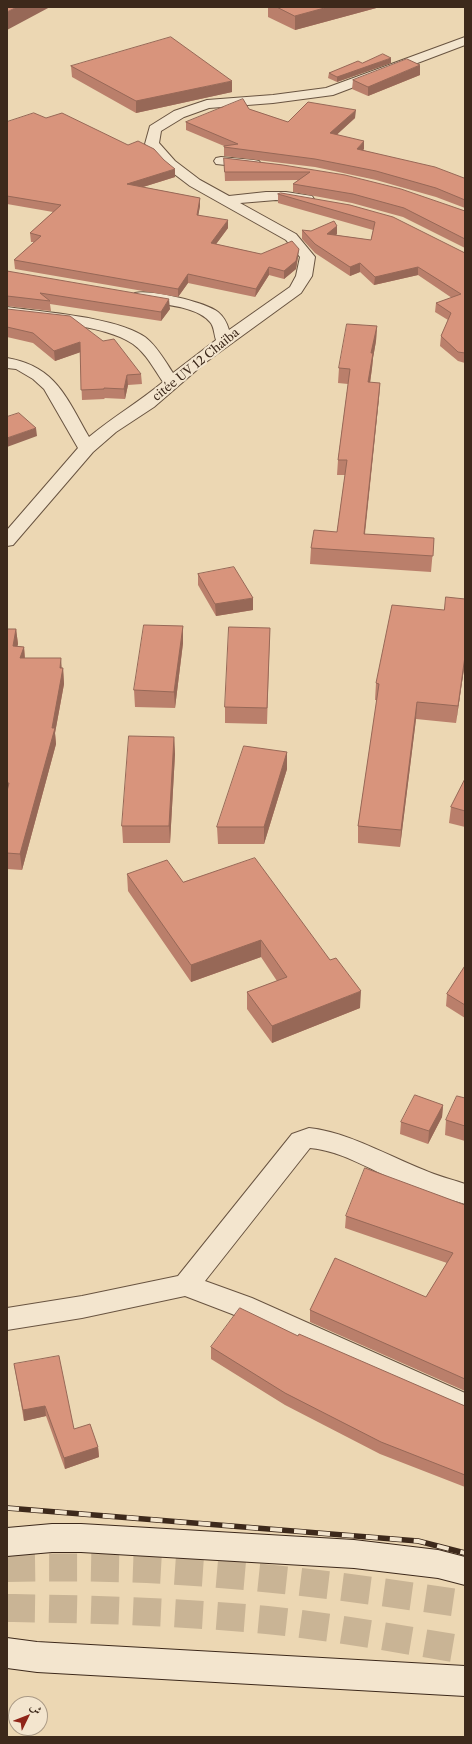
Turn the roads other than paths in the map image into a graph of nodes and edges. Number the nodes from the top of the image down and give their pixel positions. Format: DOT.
graph roads {
  1 [pos="465,40"];
  2 [pos="221,161"];
  3 [pos="265,165"];
  4 [pos="226,201"];
  5 [pos="318,202"];
  6 [pos="125,294"];
  7 [pos="7,312"];
  8 [pos="224,341"];
  9 [pos="7,363"];
  10 [pos="172,383"];
  11 [pos="87,448"];
  12 [pos="7,541"];
  13 [pos="465,1194"];
  14 [pos="186,1285"];
  15 [pos="7,1319"];
  16 [pos="465,1406"];
  17 [pos="7,1542"];
  18 [pos="465,1571"];
  19 [pos="7,1653"];
  20 [pos="465,1681"];
  1 -- 4 [label="street, citée UV 12 Chaïba"];
  2 -- 3 [label="street"];
  4 -- 5 [label="street"];
  4 -- 8 [label="street, citée UV 12 Chaïba"];
  6 -- 8 [label="street"];
  7 -- 10 [label="street"];
  8 -- 10 [label="street, citée UV 12 Chaïba"];
  9 -- 11 [label="street"];
  10 -- 11 [label="street, citée UV 12 Chaïba"];
  11 -- 12 [label="street, citée UV 12 Chaïba"];
  13 -- 14 [label="street"];
  14 -- 15 [label="street"];
  14 -- 16 [label="street"];
  17 -- 18 [label="street"];
  19 -- 20 [label="street"];
}
